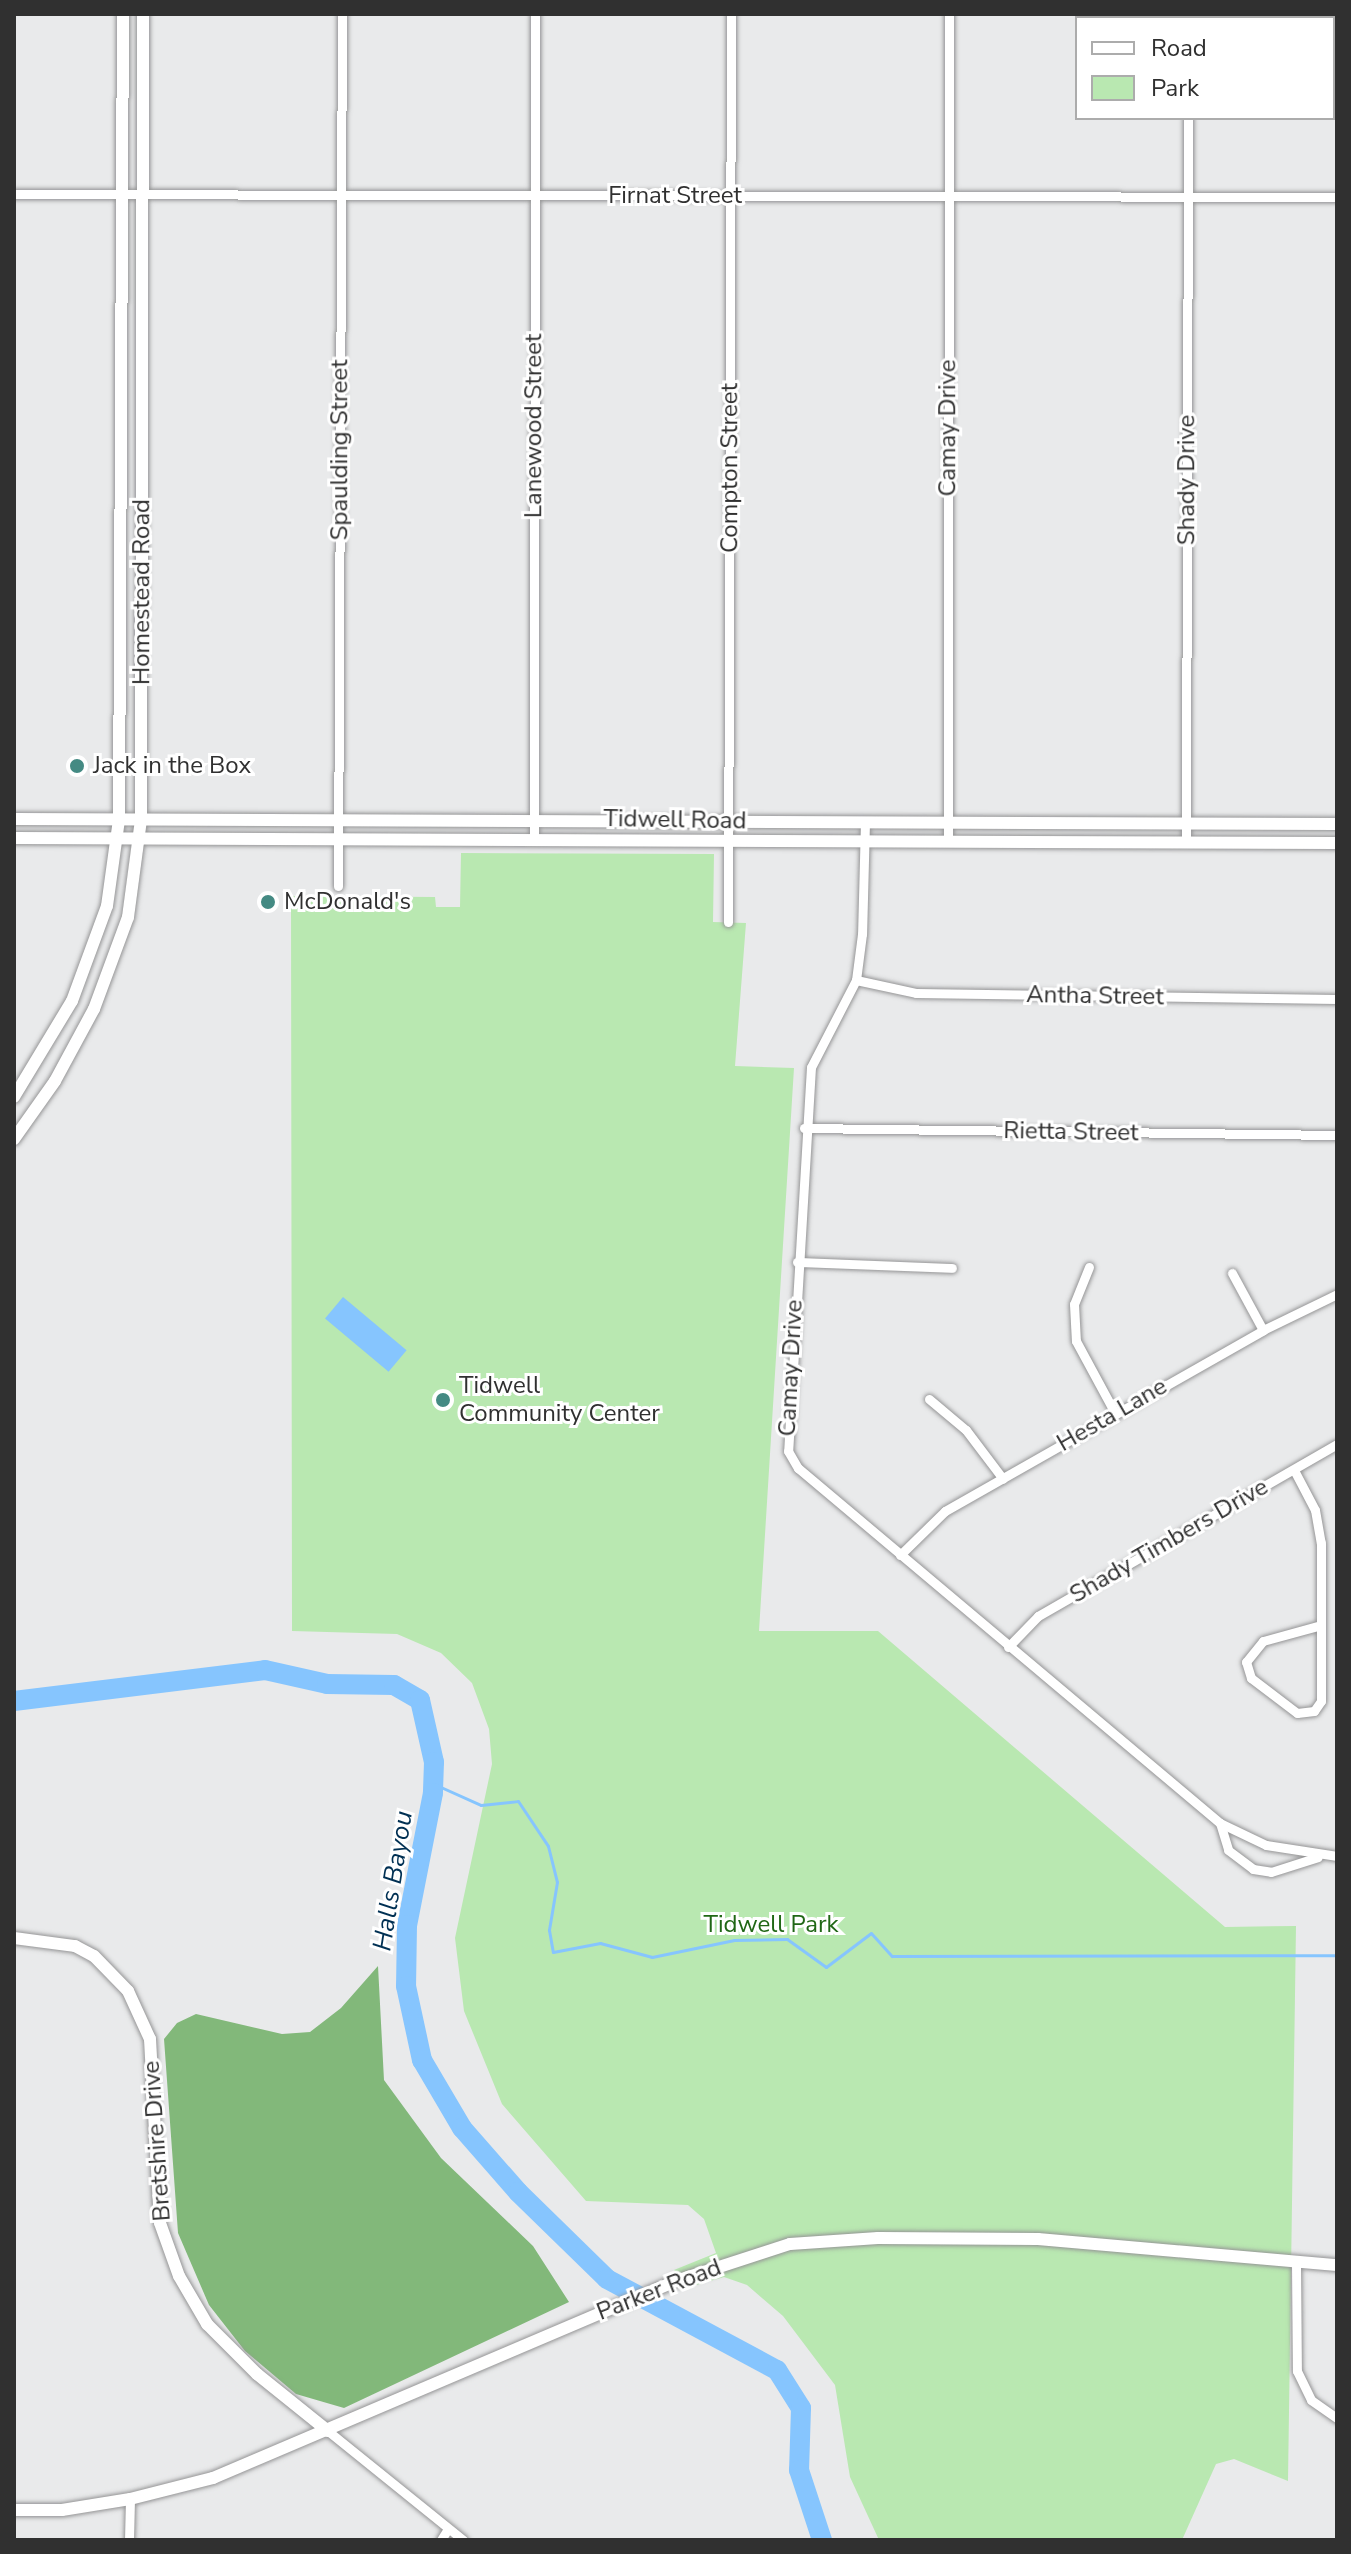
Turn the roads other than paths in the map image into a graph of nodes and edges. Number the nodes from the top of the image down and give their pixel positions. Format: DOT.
graph roads {
  1 [pos="123,14"];
  2 [pos="143,14"];
  3 [pos="342,14"];
  4 [pos="535,14"];
  5 [pos="731,14"];
  6 [pos="949,14"];
  7 [pos="1188,120"];
  8 [pos="143,193"];
  9 [pos="14,194"];
  10 [pos="123,195"];
  11 [pos="341,195"];
  12 [pos="948,195"];
  13 [pos="534,196"];
  14 [pos="730,196"];
  15 [pos="1188,197"];
  16 [pos="1337,197"];
  17 [pos="142,491"];
  18 [pos="121,494"];
  19 [pos="120,658"];
  20 [pos="141,660"];
  21 [pos="14,819"];
  22 [pos="141,819"];
  23 [pos="535,819"];
  24 [pos="119,820"];
  25 [pos="338,820"];
  26 [pos="730,821"];
  27 [pos="949,821"];
  28 [pos="865,822"];
  29 [pos="1186,823"];
  30 [pos="1337,824"];
  31 [pos="138,837"];
  32 [pos="14,838"];
  33 [pos="117,838"];
  34 [pos="534,839"];
  35 [pos="338,840"];
  36 [pos="729,841"];
  37 [pos="948,842"];
  38 [pos="864,843"];
  39 [pos="1186,843"];
  40 [pos="1337,843"];
  41 [pos="338,886"];
  42 [pos="728,922"];
  43 [pos="856,980"];
  44 [pos="1337,999"];
  45 [pos="14,1097"];
  46 [pos="804,1128"];
  47 [pos="1337,1135"];
  48 [pos="14,1139"];
  49 [pos="797,1262"];
  50 [pos="1089,1267"];
  51 [pos="952,1268"];
  52 [pos="1232,1273"];
  53 [pos="1337,1294"];
  54 [pos="1263,1330"];
  55 [pos="929,1399"];
  56 [pos="1115,1413"];
  57 [pos="1337,1444"];
  58 [pos="1294,1470"];
  59 [pos="1003,1479"];
  60 [pos="900,1555"];
  61 [pos="1321,1625"];
  62 [pos="1008,1647"];
  63 [pos="1220,1823"];
  64 [pos="1323,1855"];
  65 [pos="1337,1856"];
  66 [pos="14,1938"];
  67 [pos="1296,2264"];
  68 [pos="1337,2265"];
  69 [pos="1337,2418"];
  70 [pos="328,2431"];
  71 [pos="130,2499"];
  72 [pos="14,2510"];
  73 [pos="448,2529"];
  74 [pos="129,2540"];
  75 [pos="441,2540"];
  76 [pos="463,2540"];
  1 -- 10 [label="main road, Homestead Road"];
  2 -- 8 [label="main road, Homestead Road"];
  3 -- 11 [label="street, Spaulding Street"];
  4 -- 13 [label="street, Lanewood Street"];
  5 -- 14 [label="street, Compton Street"];
  6 -- 12 [label="street, Camay Drive"];
  7 -- 15 [label="street, Shady Drive"];
  8 -- 10 [label="street, Firnat Street"];
  8 -- 11 [label="street, Firnat Street"];
  8 -- 17 [label="main road, Homestead Road"];
  9 -- 10 [label="street, Firnat Street"];
  10 -- 18 [label="main road, Homestead Road"];
  11 -- 13 [label="street, Firnat Street"];
  11 -- 25 [label="street, Spaulding Street"];
  12 -- 14 [label="street, Firnat Street"];
  12 -- 15 [label="street, Firnat Street"];
  12 -- 27 [label="street, Camay Drive"];
  13 -- 14 [label="street, Firnat Street"];
  13 -- 23 [label="street, Lanewood Street"];
  14 -- 26 [label="street, Compton Street"];
  15 -- 16 [label="street, Firnat Street"];
  15 -- 29 [label="street, Shady Drive"];
  17 -- 18 [label="main road"];
  17 -- 20 [label="main road, Homestead Road"];
  18 -- 19 [label="main road, Homestead Road"];
  19 -- 20 [label="main road"];
  19 -- 24 [label="main road, Homestead Road"];
  20 -- 22 [label="main road, Homestead Road"];
  21 -- 24 [label="main road, Tidwell Road"];
  22 -- 24 [label="main road, Tidwell Road"];
  22 -- 25 [label="main road, Tidwell Road"];
  22 -- 31 [label="main road, Homestead Road"];
  23 -- 25 [label="main road, Tidwell Road"];
  23 -- 26 [label="main road, Tidwell Road"];
  23 -- 34 [label="street, Lanewood Street"];
  24 -- 33 [label="main road, Homestead Road"];
  25 -- 35 [label="street, Spaulding Street"];
  26 -- 28 [label="main road, Tidwell Road"];
  26 -- 36 [label="street, Compton Street"];
  27 -- 28 [label="main road, Tidwell Road"];
  27 -- 29 [label="main road, Tidwell Road"];
  27 -- 37 [label="street, Camay Drive"];
  28 -- 38 [label="street, Camay Drive"];
  29 -- 30 [label="main road, Tidwell Road"];
  29 -- 39 [label="street, Shady Drive"];
  31 -- 33 [label="main road, Tidwell Road"];
  31 -- 35 [label="main road, Tidwell Road"];
  31 -- 48 [label="main road, Homestead Road"];
  32 -- 33 [label="main road, Tidwell Road"];
  33 -- 45 [label="main road, Homestead Road"];
  34 -- 35 [label="main road, Tidwell Road"];
  34 -- 36 [label="main road, Tidwell Road"];
  35 -- 41 [label="street, Spaulding Street"];
  36 -- 38 [label="main road, Tidwell Road"];
  36 -- 42 [label="street, Compton Street"];
  37 -- 38 [label="main road, Tidwell Road"];
  37 -- 39 [label="main road, Tidwell Road"];
  38 -- 43 [label="street, Camay Drive"];
  39 -- 40 [label="main road, Tidwell Road"];
  43 -- 44 [label="street, Antha Street"];
  43 -- 46 [label="street, Camay Drive"];
  46 -- 47 [label="street, Rietta Street"];
  46 -- 49 [label="street, Camay Drive"];
  49 -- 51 [label="street"];
  49 -- 60 [label="street, Camay Drive"];
  50 -- 56 [label="street"];
  52 -- 54 [label="street"];
  53 -- 54 [label="street, Hesta Lane"];
  54 -- 56 [label="street, Hesta Lane"];
  55 -- 59 [label="street"];
  56 -- 59 [label="street, Hesta Lane"];
  57 -- 58 [label="street, Shady Timbers Drive"];
  58 -- 61 [label="street"];
  58 -- 62 [label="street, Shady Timbers Drive"];
  59 -- 60 [label="street, Hesta Lane"];
  60 -- 62 [label="street, Camay Drive"];
  61 -- 61 [label="street"];
  62 -- 63 [label="street, Camay Drive"];
  63 -- 64 [label="street, Camay Drive"];
  63 -- 64 [label="street, Camay Drive"];
  64 -- 65 [label="street, Camay Drive"];
  66 -- 70 [label="main road, Bretshire Drive"];
  67 -- 68 [label="main road, Parker Road"];
  67 -- 69 [label="street"];
  67 -- 70 [label="main road, Parker Road"];
  70 -- 71 [label="main road, Parker Road"];
  70 -- 73 [label="street, Bretshire Drive"];
  71 -- 72 [label="main road, Parker Road"];
  71 -- 74 [label="street"];
  73 -- 75 [label="street"];
  73 -- 76 [label="street, Bretshire Drive"];
}
